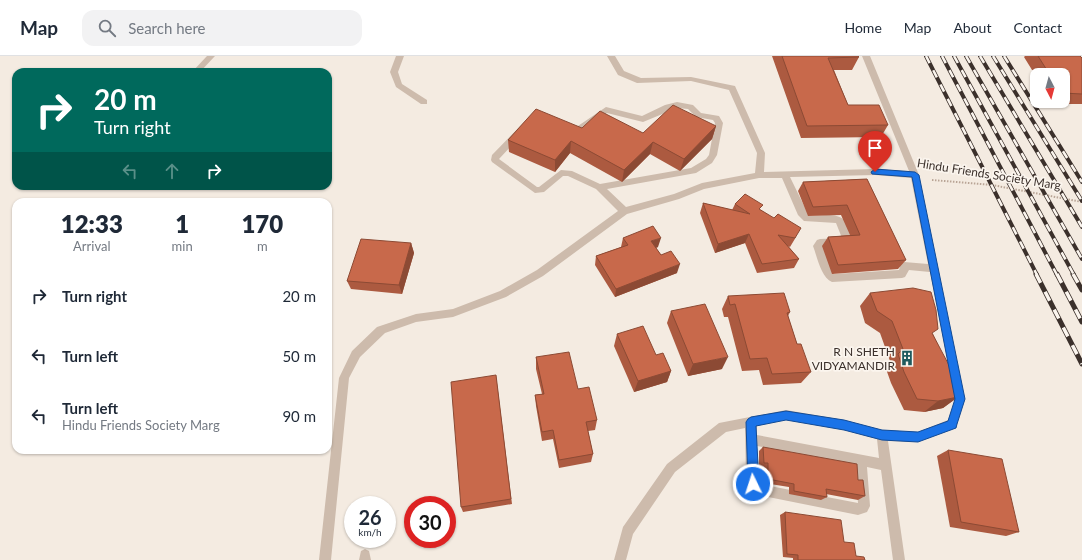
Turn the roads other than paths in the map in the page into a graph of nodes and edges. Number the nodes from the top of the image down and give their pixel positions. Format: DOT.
graph roads {
  1 [pos="211,56"];
  2 [pos="400,56"];
  3 [pos="611,56"];
  4 [pos="866,56"];
  5 [pos="200,68"];
  6 [pos="424,102"];
  7 [pos="693,171"];
  8 [pos="759,175"];
  9 [pos="785,175"];
  10 [pos="915,175"];
  11 [pos="702,186"];
  12 [pos="599,187"];
  13 [pos="624,211"];
  14 [pos="934,268"];
  15 [pos="751,422"];
  16 [pos="882,435"];
  17 [pos="752,440"];
  18 [pos="862,461"];
  19 [pos="886,465"];
  20 [pos="324,560"];
  21 [pos="620,560"];
  22 [pos="898,560"];
  1 -- 5 [label="street"];
  2 -- 6 [label="street"];
  3 -- 8 [label="street"];
  4 -- 10 [label="street"];
  7 -- 11 [label="street"];
  7 -- 12 [label="street"];
  7 -- 12 [label="street"];
  8 -- 9 [label="street, Hindu Friends Society Marg"];
  8 -- 11 [label="street, Hindu Friends Society Marg"];
  9 -- 10 [label="street, Hindu Friends Society Marg"];
  9 -- 14 [label="street"];
  10 -- 14 [label="street"];
  11 -- 13 [label="street, Hindu Friends Society Marg"];
  12 -- 13 [label="street"];
  13 -- 20 [label="street, Hindu Friends Society Marg"];
  14 -- 16 [label="street"];
  15 -- 16 [label="street"];
  15 -- 17 [label="street"];
  15 -- 21 [label="street"];
  16 -- 19 [label="street"];
  17 -- 18 [label="street"];
  17 -- 18 [label="street"];
  18 -- 19 [label="street"];
  19 -- 22 [label="street"];
}
